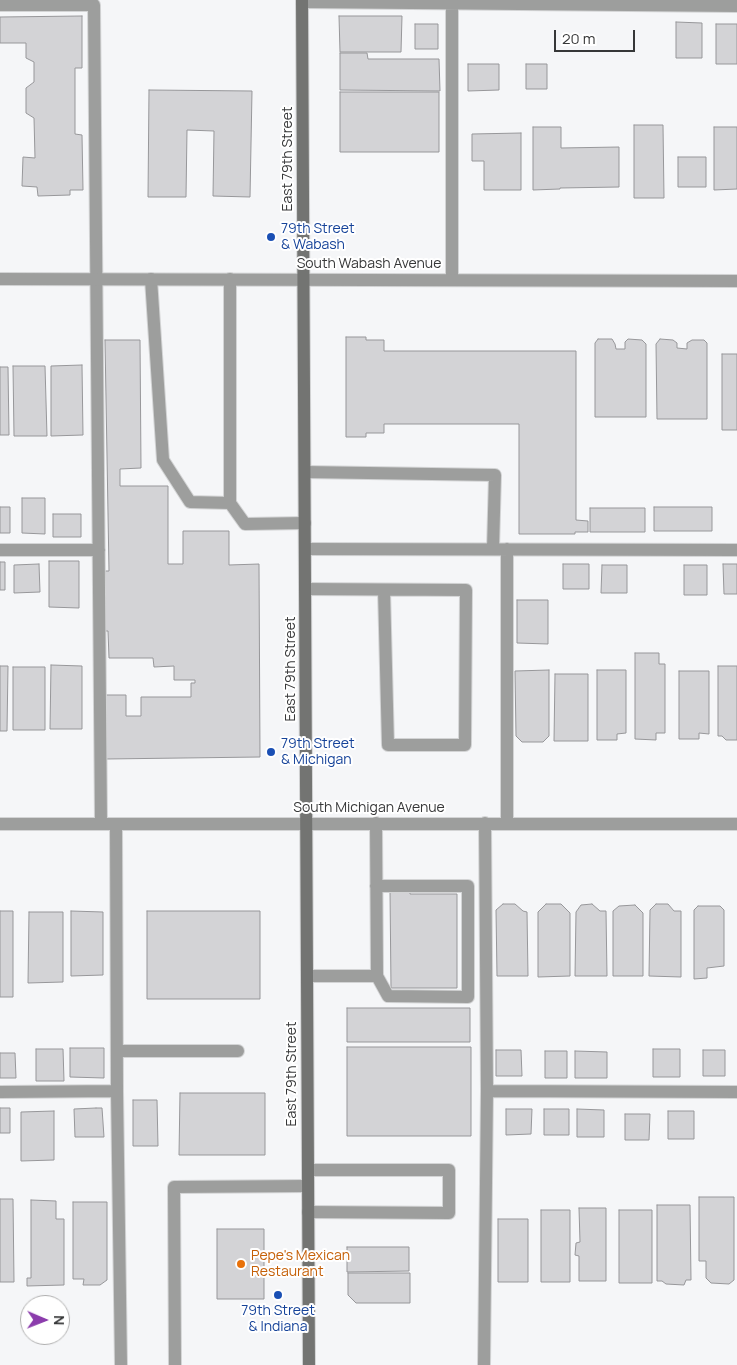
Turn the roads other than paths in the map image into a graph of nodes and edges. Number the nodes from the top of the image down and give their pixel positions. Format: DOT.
graph roads {
  1 [pos="302,1"];
  2 [pos="28,3"];
  3 [pos="452,4"];
  4 [pos="0,5"];
  5 [pos="737,6"];
  6 [pos="0,279"];
  7 [pos="97,279"];
  8 [pos="152,279"];
  9 [pos="230,279"];
  10 [pos="304,279"];
  11 [pos="452,280"];
  12 [pos="737,281"];
  13 [pos="305,472"];
  14 [pos="230,502"];
  15 [pos="305,523"];
  16 [pos="305,549"];
  17 [pos="493,549"];
  18 [pos="507,549"];
  19 [pos="0,550"];
  20 [pos="99,550"];
  21 [pos="737,550"];
  22 [pos="305,589"];
  23 [pos="384,590"];
  24 [pos="306,823"];
  25 [pos="376,823"];
  26 [pos="485,823"];
  27 [pos="0,824"];
  28 [pos="100,824"];
  29 [pos="116,824"];
  30 [pos="507,824"];
  31 [pos="737,824"];
  32 [pos="376,886"];
  33 [pos="468,886"];
  34 [pos="486,886"];
  35 [pos="307,976"];
  36 [pos="377,976"];
  37 [pos="468,997"];
  38 [pos="487,997"];
  39 [pos="238,1050"];
  40 [pos="117,1051"];
  41 [pos="117,1091"];
  42 [pos="487,1091"];
  43 [pos="0,1092"];
  44 [pos="737,1092"];
  45 [pos="308,1170"];
  46 [pos="308,1186"];
  47 [pos="308,1212"];
  48 [pos="121,1365"];
  49 [pos="175,1365"];
  50 [pos="309,1365"];
  51 [pos="484,1365"];
  1 -- 3 [label="street"];
  1 -- 10 [label="main road, East 79th Street"];
  2 -- 4 [label="street"];
  2 -- 7 [label="street"];
  3 -- 5 [label="street"];
  3 -- 11 [label="street"];
  6 -- 7 [label="street, South Wabash Avenue"];
  7 -- 8 [label="street, South Wabash Avenue"];
  7 -- 20 [label="street"];
  8 -- 9 [label="street, South Wabash Avenue"];
  8 -- 14 [label="street"];
  9 -- 10 [label="street, South Wabash Avenue"];
  9 -- 14 [label="street"];
  10 -- 11 [label="street, South Wabash Avenue"];
  10 -- 13 [label="main road, East 79th Street"];
  11 -- 12 [label="street, South Wabash Avenue"];
  13 -- 15 [label="main road, East 79th Street"];
  13 -- 17 [label="street"];
  14 -- 15 [label="street"];
  15 -- 16 [label="main road, East 79th Street"];
  16 -- 17 [label="street"];
  16 -- 22 [label="main road, East 79th Street"];
  17 -- 18 [label="street"];
  18 -- 21 [label="street"];
  18 -- 30 [label="street"];
  19 -- 20 [label="street"];
  20 -- 28 [label="street"];
  22 -- 23 [label="street"];
  22 -- 24 [label="main road, East 79th Street"];
  23 -- 23 [label="street"];
  24 -- 25 [label="street, South Michigan Avenue"];
  24 -- 29 [label="street, South Michigan Avenue"];
  24 -- 35 [label="main road, East 79th Street"];
  25 -- 26 [label="street, South Michigan Avenue"];
  25 -- 32 [label="street"];
  26 -- 30 [label="street, South Michigan Avenue"];
  26 -- 34 [label="street"];
  27 -- 28 [label="street, South Michigan Avenue"];
  28 -- 29 [label="street, South Michigan Avenue"];
  29 -- 40 [label="street"];
  30 -- 31 [label="street, South Michigan Avenue"];
  32 -- 33 [label="street"];
  32 -- 36 [label="street"];
  33 -- 34 [label="street"];
  33 -- 37 [label="street"];
  34 -- 38 [label="street"];
  35 -- 36 [label="street"];
  35 -- 45 [label="main road, East 79th Street"];
  36 -- 37 [label="street"];
  37 -- 38 [label="street"];
  38 -- 42 [label="street"];
  39 -- 40 [label="street"];
  40 -- 41 [label="street"];
  41 -- 43 [label="street"];
  41 -- 48 [label="street"];
  42 -- 44 [label="street"];
  42 -- 51 [label="street"];
  45 -- 46 [label="main road, East 79th Street"];
  45 -- 47 [label="street"];
  46 -- 47 [label="main road, East 79th Street"];
  46 -- 49 [label="street"];
  47 -- 50 [label="main road, East 79th Street"];
}
